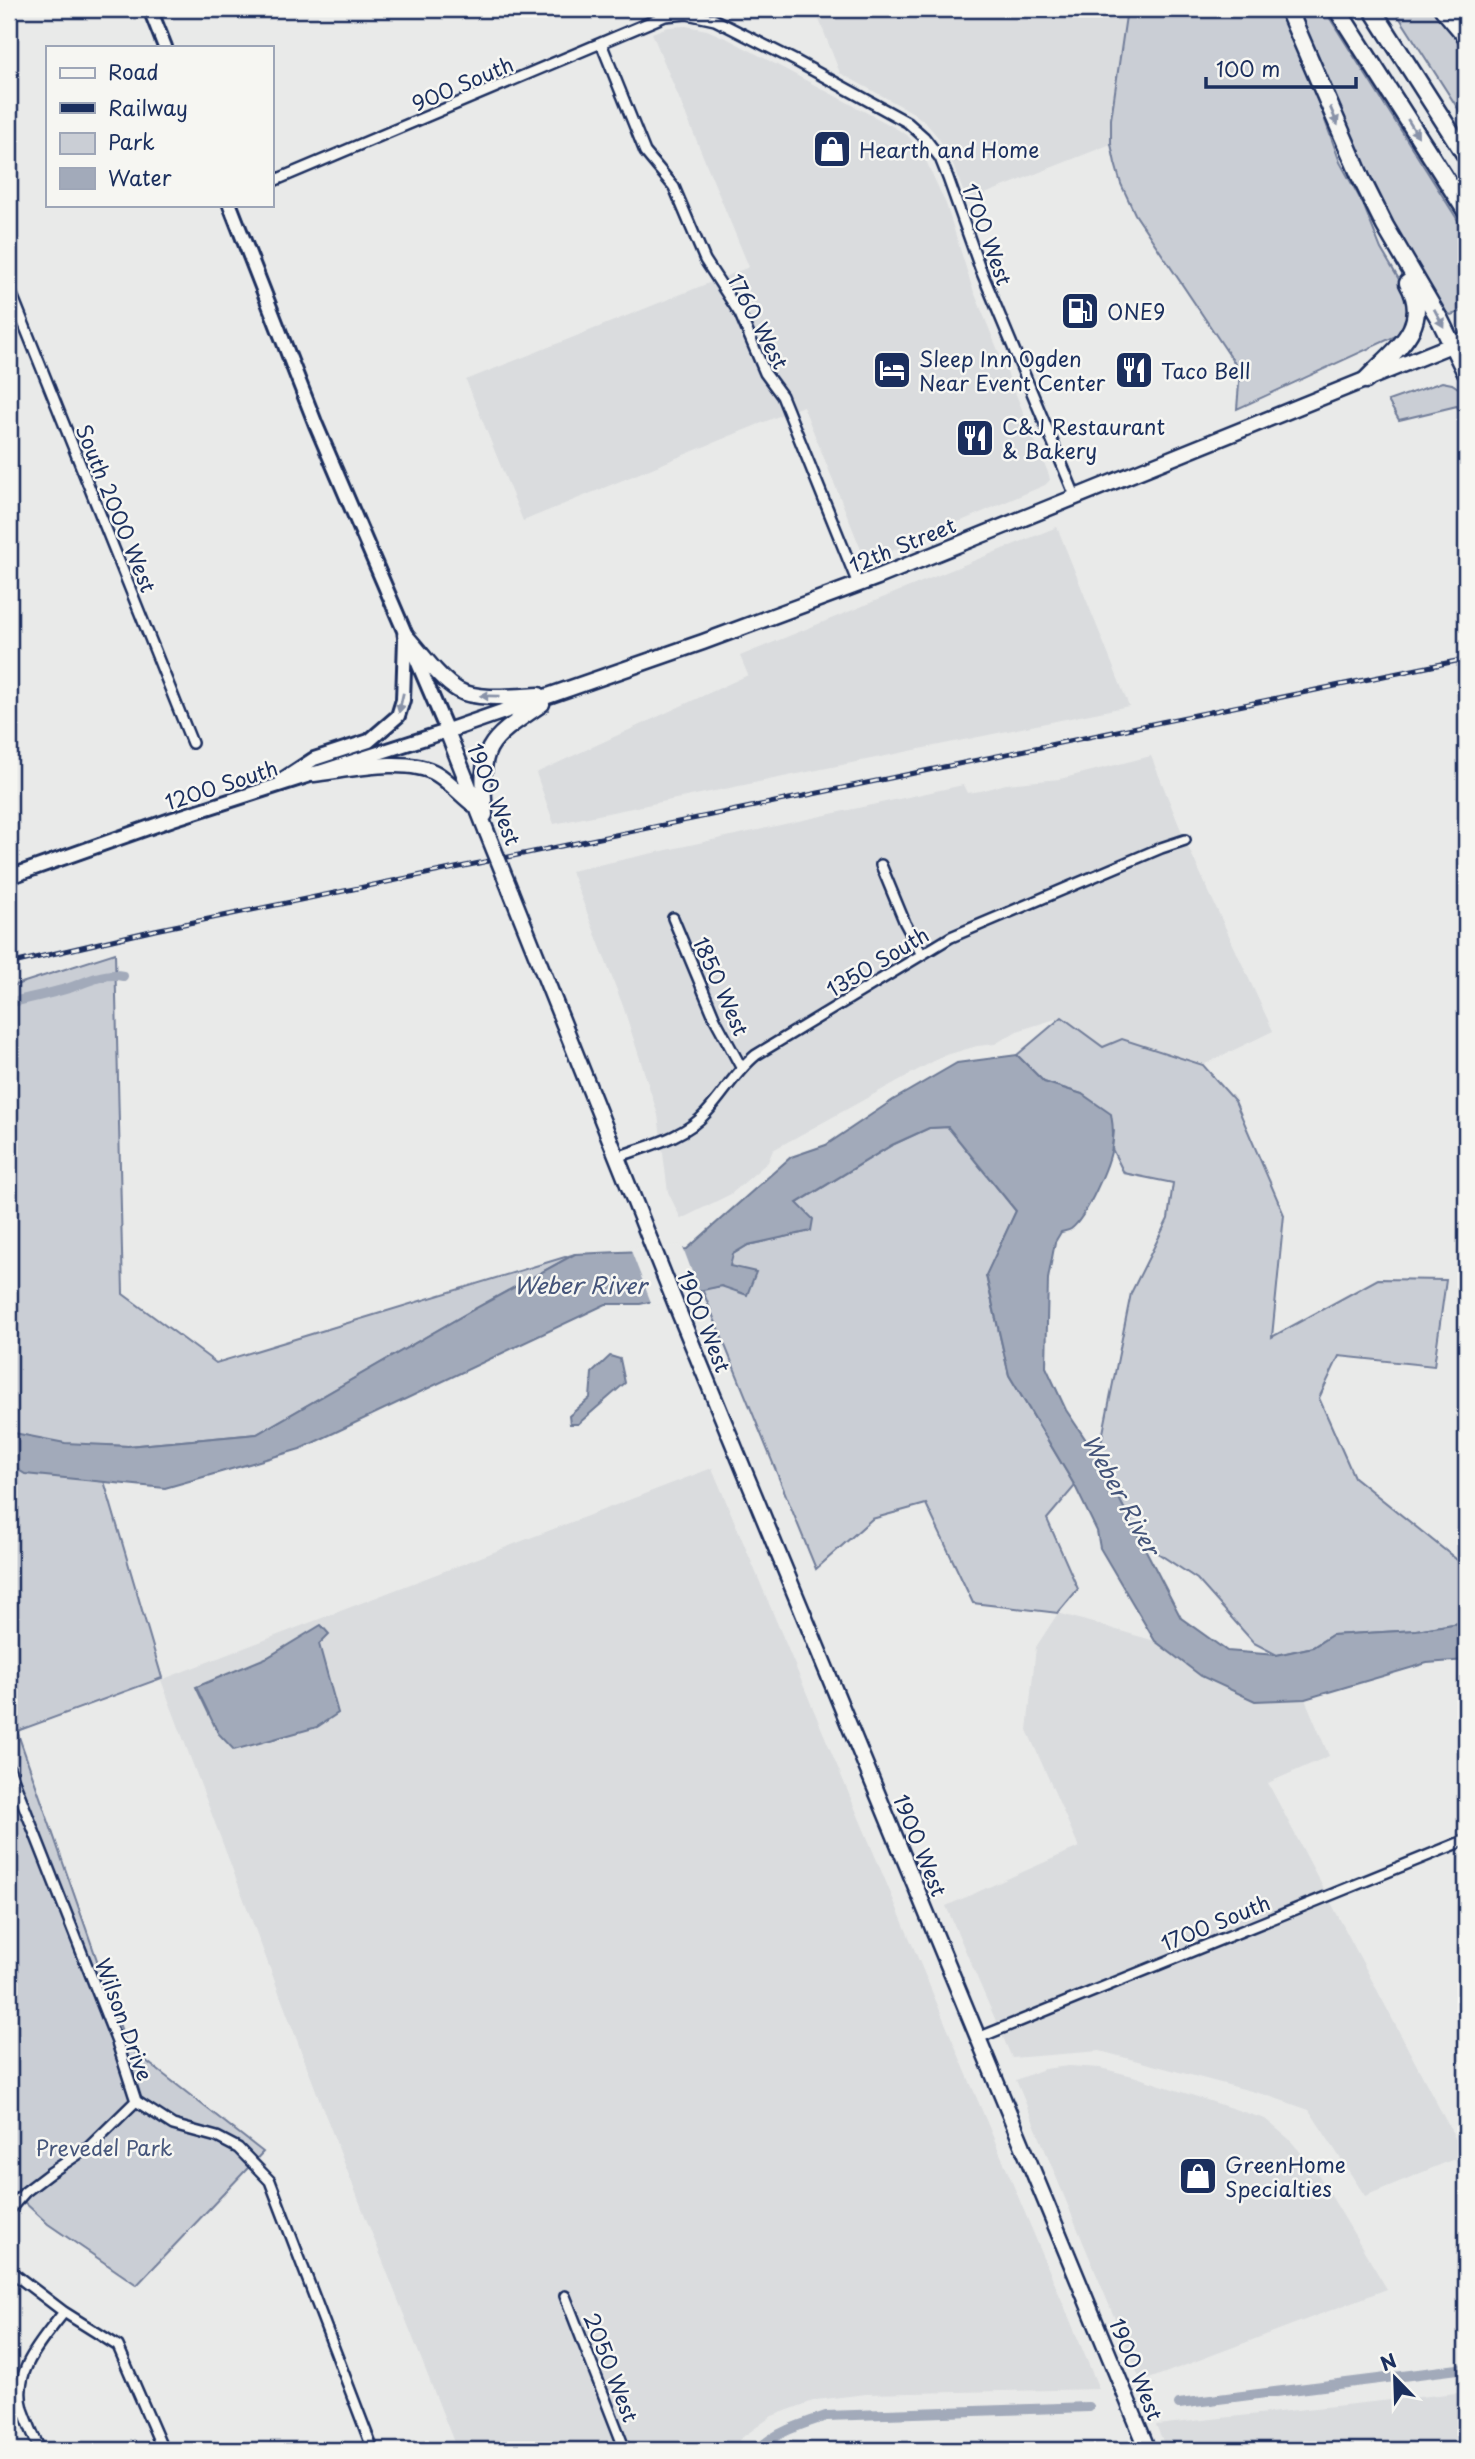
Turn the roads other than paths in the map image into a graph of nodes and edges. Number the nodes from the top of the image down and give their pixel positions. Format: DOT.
graph roads {
  1 [pos="150,9"];
  2 [pos="1288,9"];
  3 [pos="1337,9"];
  4 [pos="1372,9"];
  5 [pos="1443,9"];
  6 [pos="665,16"];
  7 [pos="1466,36"];
  8 [pos="601,43"];
  9 [pos="165,46"];
  10 [pos="1466,156"];
  11 [pos="273,182"];
  12 [pos="230,206"];
  13 [pos="1466,211"];
  14 [pos="1385,226"];
  15 [pos="9,287"];
  16 [pos="1459,342"];
  17 [pos="1466,373"];
  18 [pos="1366,380"];
  19 [pos="1076,498"];
  20 [pos="858,584"];
  21 [pos="405,635"];
  22 [pos="558,694"];
  23 [pos="447,731"];
  24 [pos="192,743"];
  25 [pos="314,774"];
  26 [pos="267,789"];
  27 [pos="478,808"];
  28 [pos="486,830"];
  29 [pos="1185,840"];
  30 [pos="881,864"];
  31 [pos="9,877"];
  32 [pos="673,918"];
  33 [pos="921,953"];
  34 [pos="741,1067"];
  35 [pos="617,1157"];
  36 [pos="9,1768"];
  37 [pos="1466,1840"];
  38 [pos="978,2038"];
  39 [pos="136,2101"];
  40 [pos="9,2210"];
  41 [pos="9,2270"];
  42 [pos="565,2296"];
  43 [pos="64,2312"];
  44 [pos="40,2450"];
  45 [pos="163,2450"];
  46 [pos="373,2450"];
  47 [pos="625,2450"];
  48 [pos="1147,2450"];
  1 -- 9 [label="main road"];
  2 -- 14 [label="highway, one-way"];
  3 -- 13 [label="highway, one-way"];
  4 -- 10 [label="highway"];
  5 -- 7 [label="highway"];
  6 -- 8 [label="street, 900 South"];
  6 -- 19 [label="street, 1700 West"];
  8 -- 11 [label="street, 900 South"];
  8 -- 20 [label="street, 1760 West"];
  12 -- 21 [label="main road, 1900 West"];
  14 -- 16 [label="highway, one-way"];
  14 -- 18 [label="highway"];
  15 -- 24 [label="street, South 2000 West"];
  16 -- 17 [label="highway"];
  16 -- 18 [label="main road, 12th Street"];
  18 -- 19 [label="main road, 12th Street"];
  19 -- 20 [label="main road, 12th Street"];
  20 -- 22 [label="main road, 12th Street"];
  22 -- 21 [label="main road, one-way"];
  21 -- 23 [label="main road, 1900 West"];
  21 -- 26 [label="main road, one-way"];
  22 -- 23 [label="main road, 12th Street"];
  22 -- 28 [label="main road"];
  23 -- 25 [label="main road, 1200 South"];
  23 -- 27 [label="main road, 1900 West"];
  25 -- 26 [label="main road, 1200 South"];
  25 -- 27 [label="main road"];
  26 -- 31 [label="main road, 1200 South"];
  27 -- 28 [label="main road, 1900 West"];
  28 -- 35 [label="main road, 1900 West, bridge"];
  29 -- 33 [label="street, 1350 South"];
  30 -- 33 [label="street"];
  32 -- 34 [label="street, 1850 West"];
  33 -- 34 [label="street, 1350 South"];
  34 -- 35 [label="street, 1350 South"];
  35 -- 38 [label="main road, 1900 West"];
  36 -- 39 [label="street, Wilson Drive"];
  37 -- 38 [label="street, 1700 South"];
  38 -- 48 [label="main road, 1900 West"];
  39 -- 40 [label="street"];
  39 -- 46 [label="street, Wilson Drive"];
  41 -- 43 [label="street"];
  42 -- 47 [label="street, 2050 West"];
  43 -- 44 [label="street"];
  43 -- 45 [label="street"];
}
